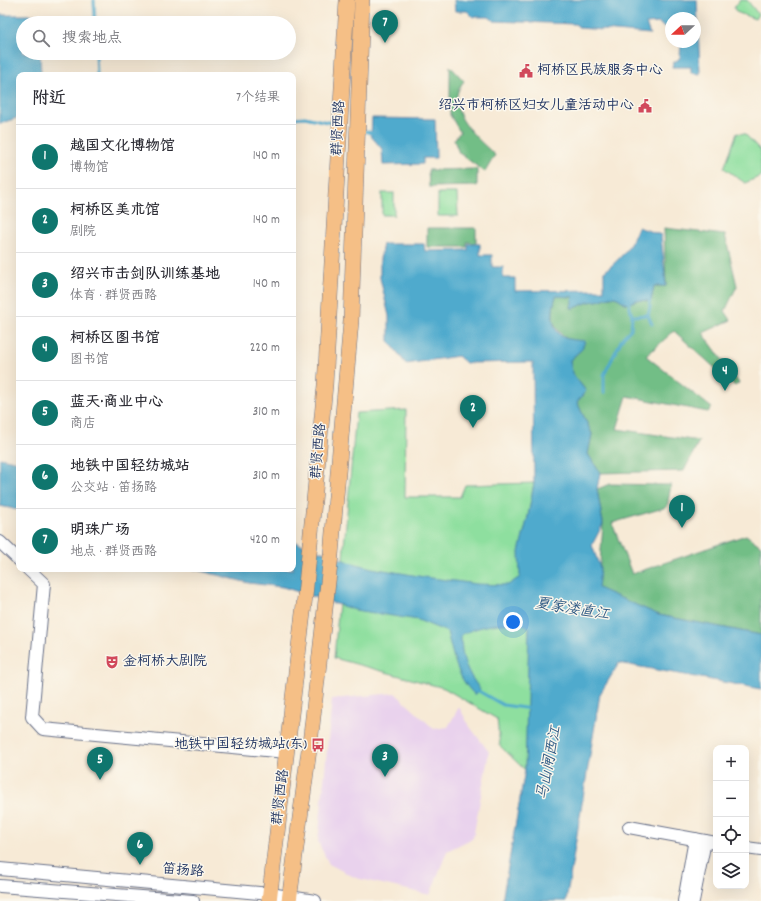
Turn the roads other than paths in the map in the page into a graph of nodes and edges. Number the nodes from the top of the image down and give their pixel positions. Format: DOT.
graph roads {
  1 [pos="347,0"];
  2 [pos="362,0"];
  3 [pos="0,542"];
  4 [pos="16,557"];
  5 [pos="31,572"];
  6 [pos="286,752"];
  7 [pos="629,827"];
  8 [pos="705,841"];
  9 [pos="749,848"];
  10 [pos="761,850"];
  11 [pos="0,869"];
  12 [pos="0,886"];
  13 [pos="269,897"];
  14 [pos="290,899"];
  15 [pos="193,901"];
  16 [pos="315,901"];
  17 [pos="684,901"];
  18 [pos="693,901"];
  1 -- 6 [label="main road, 群贤西路"];
  2 -- 14 [label="main road, 群贤西路"];
  3 -- 4 [label="street"];
  5 -- 6 [label="street"];
  6 -- 13 [label="main road, 群贤西路"];
  7 -- 8 [label="street"];
  8 -- 17 [label="street"];
  8 -- 18 [label="street"];
  9 -- 10 [label="street"];
  11 -- 13 [label="street, 笛扬路"];
  12 -- 15 [label="street, 笛扬路"];
  13 -- 14 [label="street, 笛扬路"];
  14 -- 16 [label="street, 笛扬路"];
}
